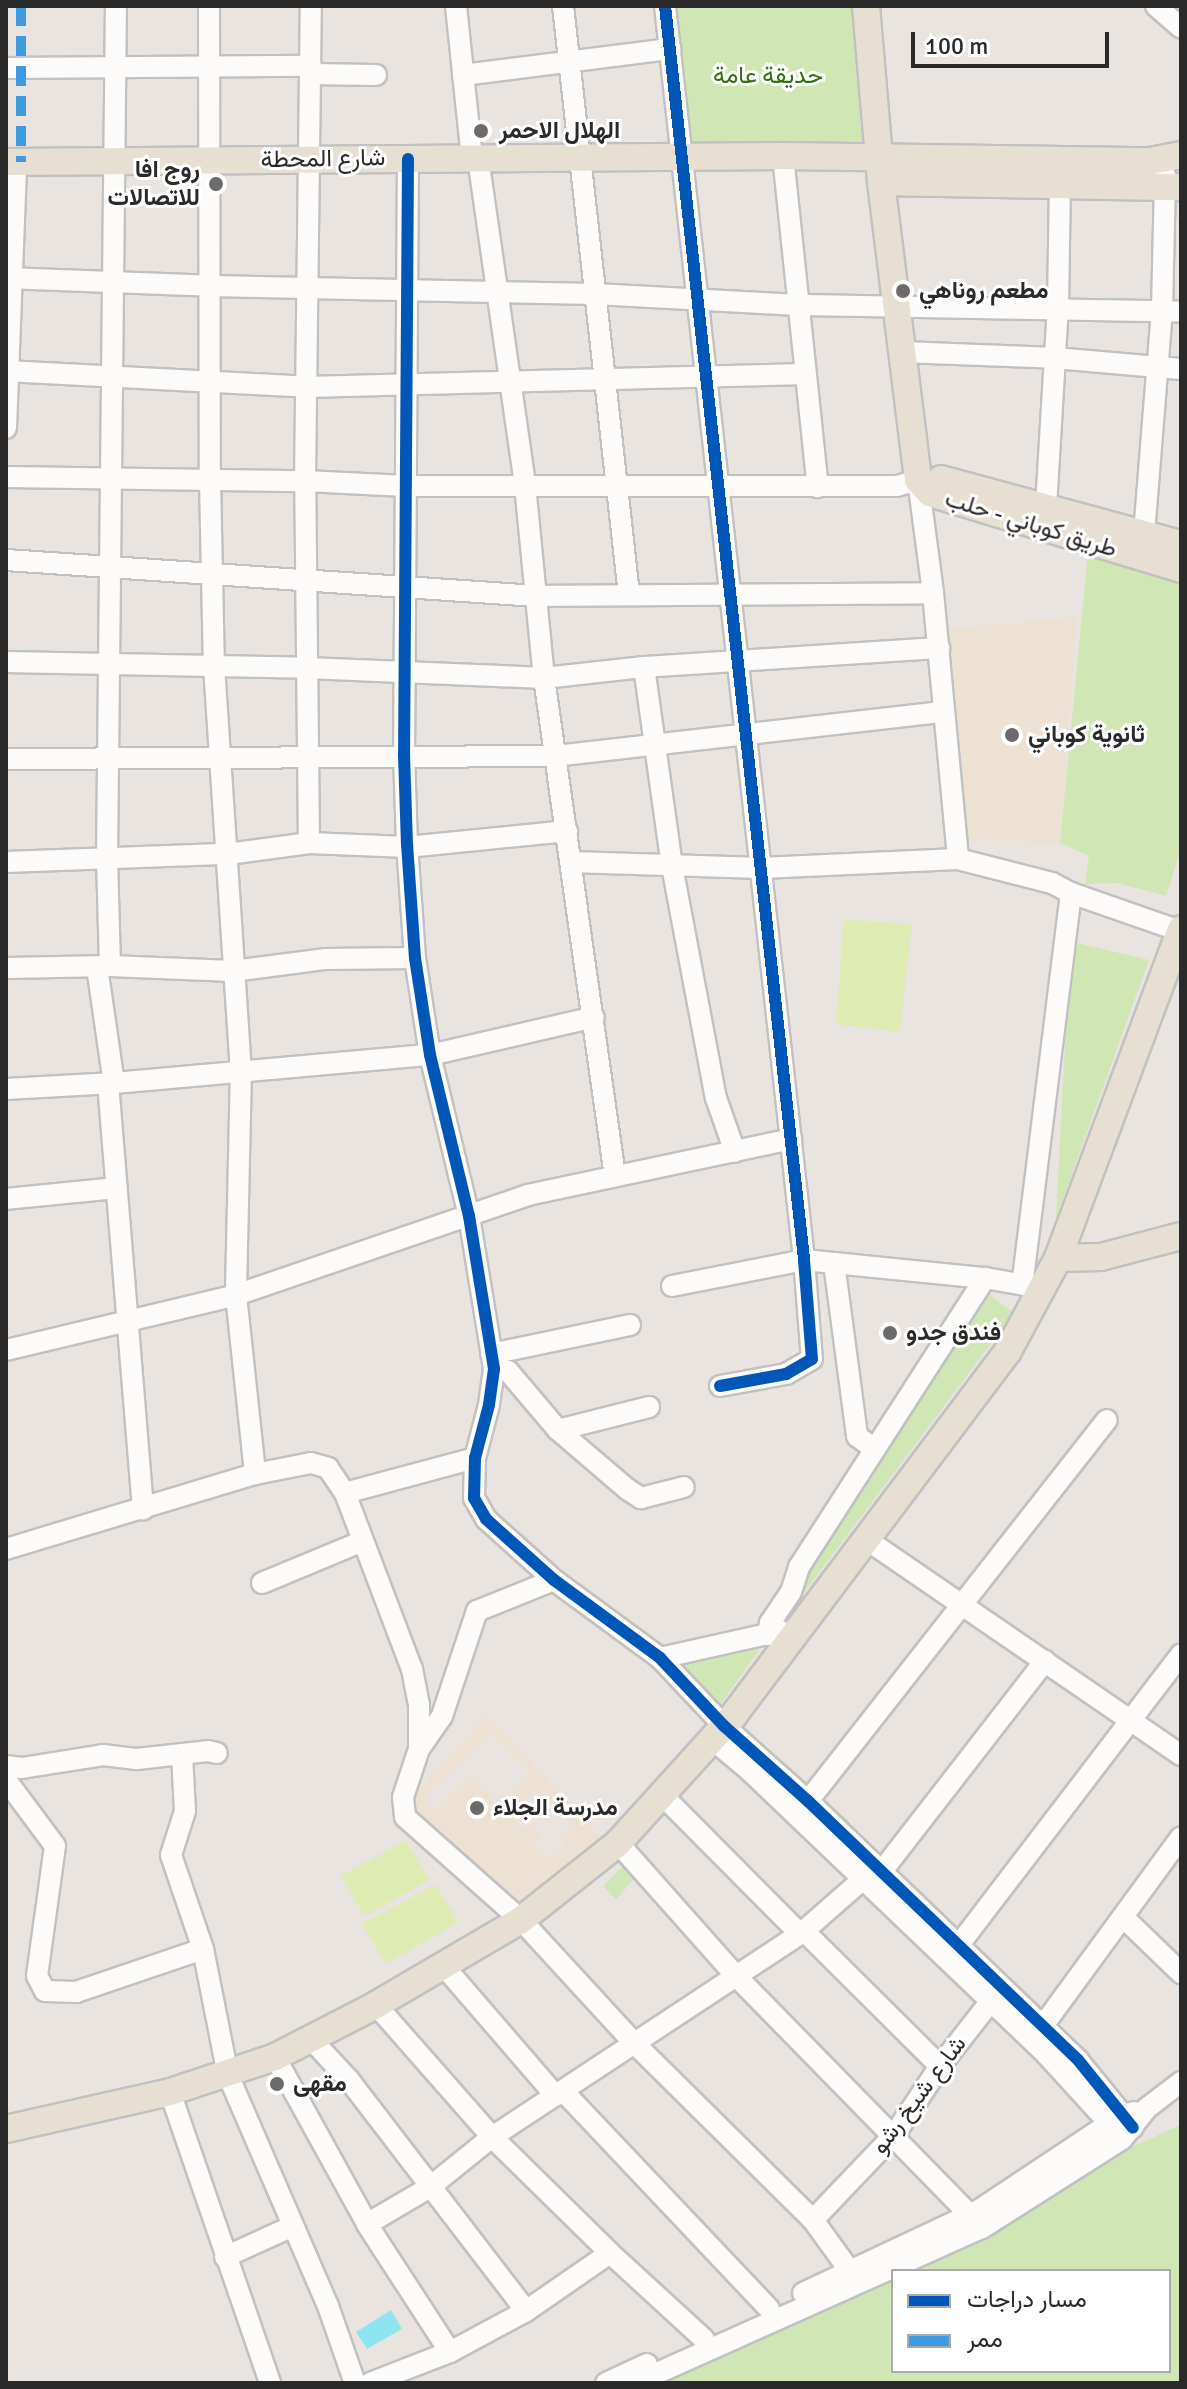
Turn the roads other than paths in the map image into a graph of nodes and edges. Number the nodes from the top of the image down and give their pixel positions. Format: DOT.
graph roads {
  1 [pos="116,6"];
  2 [pos="209,6"];
  3 [pos="311,6"];
  4 [pos="456,6"];
  5 [pos="563,6"];
  6 [pos="665,6"];
  7 [pos="866,6"];
  8 [pos="1156,6"];
  9 [pos="1181,28"];
  10 [pos="670,49"];
  11 [pos="569,59"];
  12 [pos="209,67"];
  13 [pos="6,68"];
  14 [pos="115,69"];
  15 [pos="311,70"];
  16 [pos="376,75"];
  17 [pos="463,75"];
  18 [pos="682,156"];
  19 [pos="783,156"];
  20 [pos="580,157"];
  21 [pos="475,158"];
  22 [pos="408,159"];
  23 [pos="311,160"];
  24 [pos="115,161"];
  25 [pos="208,161"];
  26 [pos="11,162"];
  27 [pos="881,169"];
  28 [pos="1173,172"];
  29 [pos="1060,185"];
  30 [pos="10,278"];
  31 [pos="113,283"];
  32 [pos="210,286"];
  33 [pos="310,288"];
  34 [pos="407,288"];
  35 [pos="497,294"];
  36 [pos="595,294"];
  37 [pos="698,300"];
  38 [pos="799,305"];
  39 [pos="896,305"];
  40 [pos="1058,307"];
  41 [pos="1172,311"];
  42 [pos="902,352"];
  43 [pos="1055,358"];
  44 [pos="1158,364"];
  45 [pos="1181,369"];
  46 [pos="8,372"];
  47 [pos="806,374"];
  48 [pos="706,376"];
  49 [pos="112,377"];
  50 [pos="604,377"];
  51 [pos="510,380"];
  52 [pos="210,381"];
  53 [pos="407,385"];
  54 [pos="307,387"];
  55 [pos="6,428"];
  56 [pos="6,477"];
  57 [pos="111,479"];
  58 [pos="210,480"];
  59 [pos="918,480"];
  60 [pos="305,481"];
  61 [pos="525,485"];
  62 [pos="406,486"];
  63 [pos="617,486"];
  64 [pos="718,486"];
  65 [pos="818,487"];
  66 [pos="1046,507"];
  67 [pos="1144,534"];
  68 [pos="1181,544"];
  69 [pos="6,560"];
  70 [pos="110,567"];
  71 [pos="1181,569"];
  72 [pos="212,574"];
  73 [pos="308,580"];
  74 [pos="405,586"];
  75 [pos="933,593"];
  76 [pos="629,594"];
  77 [pos="537,596"];
  78 [pos="731,596"];
  79 [pos="939,648"];
  80 [pos="738,661"];
  81 [pos="6,662"];
  82 [pos="109,664"];
  83 [pos="214,666"];
  84 [pos="644,667"];
  85 [pos="307,668"];
  86 [pos="405,672"];
  87 [pos="544,678"];
  88 [pos="944,712"];
  89 [pos="746,736"];
  90 [pos="655,742"];
  91 [pos="404,755"];
  92 [pos="221,756"];
  93 [pos="311,756"];
  94 [pos="555,756"];
  95 [pos="108,758"];
  96 [pos="6,759"];
  97 [pos="567,831"];
  98 [pos="309,843"];
  99 [pos="407,847"];
  100 [pos="228,854"];
  101 [pos="107,859"];
  102 [pos="958,859"];
  103 [pos="6,862"];
  104 [pos="571,862"];
  105 [pos="672,866"];
  106 [pos="761,868"];
  107 [pos="1071,893"];
  108 [pos="1181,930"];
  109 [pos="415,958"];
  110 [pos="104,967"];
  111 [pos="6,968"];
  112 [pos="233,971"];
  113 [pos="594,1017"];
  114 [pos="430,1055"];
  115 [pos="241,1070"];
  116 [pos="111,1083"];
  117 [pos="6,1089"];
  118 [pos="791,1139"];
  119 [pos="735,1152"];
  120 [pos="615,1176"];
  121 [pos="116,1188"];
  122 [pos="6,1199"];
  123 [pos="469,1216"];
  124 [pos="1181,1236"];
  125 [pos="1058,1258"];
  126 [pos="804,1260"];
  127 [pos="834,1263"];
  128 [pos="985,1278"];
  129 [pos="672,1286"];
  130 [pos="1030,1286"];
  131 [pos="236,1295"];
  132 [pos="127,1320"];
  133 [pos="630,1325"];
  134 [pos="6,1350"];
  135 [pos="492,1362"];
  136 [pos="720,1386"];
  137 [pos="649,1407"];
  138 [pos="1107,1420"];
  139 [pos="558,1430"];
  140 [pos="873,1448"];
  141 [pos="475,1458"];
  142 [pos="255,1474"];
  143 [pos="684,1487"];
  144 [pos="345,1493"];
  145 [pos="143,1510"];
  146 [pos="867,1540"];
  147 [pos="363,1541"];
  148 [pos="6,1549"];
  149 [pos="554,1580"];
  150 [pos="262,1583"];
  151 [pos="961,1605"];
  152 [pos="806,1623"];
  153 [pos="768,1635"];
  154 [pos="1181,1654"];
  155 [pos="660,1658"];
  156 [pos="1045,1661"];
  157 [pos="1133,1721"];
  158 [pos="718,1732"];
  159 [pos="419,1749"];
  160 [pos="217,1753"];
  161 [pos="182,1754"];
  162 [pos="1181,1755"];
  163 [pos="6,1766"];
  164 [pos="6,1780"];
  165 [pos="662,1795"];
  166 [pos="808,1801"];
  167 [pos="1181,1837"];
  168 [pos="618,1843"];
  169 [pos="882,1871"];
  170 [pos="862,1880"];
  171 [pos="1123,1917"];
  172 [pos="521,1920"];
  173 [pos="802,1933"];
  174 [pos="958,1946"];
  175 [pos="203,1949"];
  176 [pos="442,1964"];
  177 [pos="1181,1973"];
  178 [pos="737,1977"];
  179 [pos="990,2002"];
  180 [pos="376,2005"];
  181 [pos="1042,2027"];
  182 [pos="311,2039"];
  183 [pos="636,2045"];
  184 [pos="275,2057"];
  185 [pos="940,2066"];
  186 [pos="228,2075"];
  187 [pos="1181,2082"];
  188 [pos="170,2092"];
  189 [pos="560,2094"];
  190 [pos="1122,2127"];
  191 [pos="6,2129"];
  192 [pos="895,2134"];
  193 [pos="492,2137"];
  194 [pos="430,2187"];
  195 [pos="970,2215"];
  196 [pos="813,2220"];
  197 [pos="367,2224"];
  198 [pos="293,2226"];
  199 [pos="610,2253"];
  200 [pos="225,2257"];
  201 [pos="849,2270"];
  202 [pos="769,2309"];
  203 [pos="526,2311"];
  204 [pos="704,2339"];
  205 [pos="450,2352"];
  206 [pos="270,2383"];
  207 [pos="355,2383"];
  208 [pos="370,2383"];
  209 [pos="606,2383"];
  210 [pos="635,2383"];
  1 -- 14 [label="street"];
  2 -- 12 [label="street"];
  3 -- 15 [label="street"];
  4 -- 17 [label="street"];
  5 -- 11 [label="street"];
  6 -- 10 [label="street"];
  7 -- 27 [label="main road"];
  8 -- 9 [label="street"];
  10 -- 11 [label="street"];
  10 -- 18 [label="street"];
  11 -- 17 [label="street"];
  11 -- 20 [label="street"];
  12 -- 14 [label="street"];
  12 -- 15 [label="street"];
  12 -- 25 [label="street"];
  13 -- 14 [label="street"];
  14 -- 24 [label="street"];
  15 -- 16 [label="street"];
  15 -- 23 [label="street"];
  17 -- 21 [label="street"];
  18 -- 19 [label="main road, شارع المحطة"];
  18 -- 20 [label="main road, شارع المحطة"];
  18 -- 37 [label="street"];
  19 -- 27 [label="main road, شارع المحطة"];
  19 -- 38 [label="street"];
  20 -- 21 [label="main road, شارع المحطة"];
  20 -- 36 [label="street"];
  21 -- 22 [label="main road, شارع المحطة"];
  21 -- 35 [label="street"];
  22 -- 23 [label="main road, شارع المحطة"];
  22 -- 34 [label="street"];
  23 -- 25 [label="main road, شارع المحطة"];
  23 -- 33 [label="street"];
  24 -- 25 [label="main road, شارع المحطة"];
  24 -- 26 [label="main road, شارع المحطة"];
  24 -- 31 [label="street"];
  25 -- 32 [label="street"];
  26 -- 30 [label="street"];
  27 -- 28 [label="main road"];
  27 -- 29 [label="main road"];
  27 -- 39 [label="main road"];
  28 -- 29 [label="main road"];
  28 -- 41 [label="street"];
  29 -- 40 [label="street"];
  30 -- 31 [label="street"];
  30 -- 46 [label="street"];
  31 -- 32 [label="street"];
  31 -- 49 [label="street"];
  32 -- 33 [label="street"];
  32 -- 52 [label="street"];
  33 -- 34 [label="street"];
  33 -- 54 [label="street"];
  34 -- 35 [label="street"];
  34 -- 53 [label="street"];
  35 -- 36 [label="street"];
  35 -- 51 [label="street"];
  36 -- 37 [label="street"];
  36 -- 50 [label="street"];
  37 -- 38 [label="street"];
  37 -- 48 [label="street"];
  38 -- 39 [label="street"];
  38 -- 47 [label="street"];
  39 -- 40 [label="street"];
  39 -- 42 [label="main road"];
  40 -- 41 [label="street"];
  40 -- 43 [label="street"];
  41 -- 44 [label="street"];
  42 -- 43 [label="street"];
  42 -- 59 [label="main road"];
  43 -- 44 [label="street"];
  43 -- 66 [label="street"];
  44 -- 45 [label="street"];
  44 -- 67 [label="street"];
  46 -- 49 [label="street"];
  46 -- 55 [label="street"];
  47 -- 48 [label="street"];
  47 -- 65 [label="street"];
  48 -- 50 [label="street"];
  48 -- 64 [label="street"];
  49 -- 52 [label="street"];
  49 -- 57 [label="street"];
  50 -- 51 [label="street"];
  50 -- 63 [label="street"];
  51 -- 53 [label="street"];
  51 -- 61 [label="street"];
  52 -- 54 [label="street"];
  52 -- 58 [label="street"];
  53 -- 54 [label="street"];
  53 -- 62 [label="street"];
  54 -- 60 [label="street"];
  56 -- 57 [label="street"];
  57 -- 58 [label="street"];
  57 -- 70 [label="street"];
  58 -- 60 [label="street"];
  58 -- 72 [label="street"];
  59 -- 65 [label="street"];
  59 -- 66 [label="main road, طريق كوباني - حلب"];
  59 -- 71 [label="main road, طريق كوباني - حلب"];
  59 -- 75 [label="street"];
  60 -- 62 [label="street"];
  60 -- 73 [label="street"];
  61 -- 62 [label="street"];
  61 -- 63 [label="street"];
  61 -- 77 [label="street"];
  62 -- 74 [label="street"];
  63 -- 64 [label="street"];
  63 -- 76 [label="street"];
  64 -- 65 [label="street"];
  64 -- 78 [label="street"];
  66 -- 67 [label="main road, طريق كوباني - حلب"];
  67 -- 68 [label="main road, طريق كوباني - حلب"];
  69 -- 70 [label="street"];
  70 -- 72 [label="street"];
  70 -- 82 [label="street"];
  72 -- 73 [label="street"];
  72 -- 83 [label="street"];
  73 -- 74 [label="street"];
  73 -- 85 [label="street"];
  74 -- 77 [label="street"];
  74 -- 86 [label="street"];
  75 -- 78 [label="street"];
  75 -- 79 [label="street"];
  76 -- 77 [label="street"];
  76 -- 78 [label="street"];
  77 -- 87 [label="street"];
  78 -- 80 [label="street"];
  79 -- 80 [label="street"];
  79 -- 88 [label="street"];
  80 -- 84 [label="street"];
  80 -- 89 [label="street"];
  81 -- 82 [label="street"];
  82 -- 83 [label="street"];
  82 -- 95 [label="street"];
  83 -- 85 [label="street"];
  83 -- 92 [label="street"];
  84 -- 87 [label="street"];
  84 -- 90 [label="street"];
  85 -- 86 [label="street"];
  85 -- 93 [label="street"];
  86 -- 87 [label="street"];
  86 -- 91 [label="street"];
  87 -- 94 [label="street"];
  88 -- 89 [label="street"];
  88 -- 102 [label="street"];
  89 -- 90 [label="street"];
  89 -- 106 [label="street"];
  90 -- 94 [label="street"];
  90 -- 105 [label="street"];
  91 -- 93 [label="street"];
  91 -- 94 [label="street"];
  91 -- 99 [label="street"];
  92 -- 93 [label="street"];
  92 -- 95 [label="street"];
  92 -- 100 [label="street"];
  93 -- 98 [label="street"];
  94 -- 97 [label="street"];
  95 -- 96 [label="street"];
  95 -- 101 [label="street"];
  97 -- 99 [label="street"];
  97 -- 104 [label="street"];
  98 -- 99 [label="street"];
  98 -- 100 [label="street"];
  99 -- 109 [label="street"];
  100 -- 101 [label="street"];
  100 -- 112 [label="street"];
  101 -- 103 [label="street"];
  101 -- 110 [label="street"];
  102 -- 106 [label="street"];
  102 -- 107 [label="street"];
  104 -- 105 [label="street"];
  104 -- 113 [label="street"];
  105 -- 106 [label="street"];
  105 -- 119 [label="street"];
  106 -- 118 [label="street"];
  107 -- 108 [label="street"];
  107 -- 130 [label="street"];
  108 -- 125 [label="main road"];
  109 -- 112 [label="street"];
  109 -- 114 [label="street"];
  110 -- 111 [label="street"];
  110 -- 112 [label="street"];
  110 -- 116 [label="street"];
  112 -- 115 [label="street"];
  113 -- 114 [label="street"];
  113 -- 120 [label="street"];
  114 -- 115 [label="street"];
  114 -- 123 [label="street"];
  115 -- 116 [label="street"];
  115 -- 131 [label="street"];
  116 -- 117 [label="street"];
  116 -- 121 [label="street"];
  118 -- 119 [label="street"];
  118 -- 126 [label="street"];
  119 -- 120 [label="street"];
  120 -- 123 [label="street"];
  121 -- 122 [label="street"];
  121 -- 132 [label="street"];
  123 -- 131 [label="street"];
  123 -- 135 [label="street"];
  124 -- 125 [label="main road"];
  125 -- 130 [label="main road"];
  126 -- 127 [label="street"];
  126 -- 129 [label="street"];
  126 -- 136 [label="street"];
  127 -- 128 [label="street"];
  127 -- 140 [label="street"];
  128 -- 130 [label="street"];
  128 -- 140 [label="street"];
  130 -- 146 [label="main road"];
  131 -- 132 [label="street"];
  131 -- 142 [label="street"];
  132 -- 134 [label="street"];
  132 -- 145 [label="street"];
  133 -- 135 [label="street"];
  135 -- 139 [label="street"];
  135 -- 141 [label="street"];
  137 -- 139 [label="street"];
  138 -- 151 [label="street"];
  139 -- 143 [label="street"];
  140 -- 153 [label="street"];
  141 -- 144 [label="street"];
  141 -- 149 [label="street"];
  142 -- 144 [label="street"];
  142 -- 145 [label="street"];
  144 -- 147 [label="street"];
  145 -- 148 [label="street"];
  146 -- 151 [label="street"];
  146 -- 152 [label="main road"];
  147 -- 150 [label="street"];
  147 -- 159 [label="street"];
  149 -- 155 [label="street"];
  149 -- 159 [label="street"];
  151 -- 156 [label="street"];
  151 -- 166 [label="street"];
  152 -- 153 [label="street"];
  152 -- 158 [label="main road"];
  153 -- 155 [label="street"];
  154 -- 157 [label="street"];
  155 -- 158 [label="street"];
  156 -- 157 [label="street"];
  156 -- 169 [label="street"];
  157 -- 162 [label="street"];
  157 -- 174 [label="street"];
  158 -- 165 [label="main road"];
  158 -- 166 [label="street"];
  158 -- 170 [label="street"];
  159 -- 172 [label="street"];
  160 -- 161 [label="street"];
  161 -- 163 [label="street"];
  161 -- 175 [label="street"];
  164 -- 175 [label="street"];
  165 -- 168 [label="main road"];
  165 -- 173 [label="street"];
  166 -- 169 [label="street"];
  167 -- 171 [label="street"];
  168 -- 172 [label="main road"];
  168 -- 178 [label="street"];
  169 -- 174 [label="street"];
  170 -- 173 [label="street"];
  170 -- 179 [label="street"];
  171 -- 177 [label="street"];
  171 -- 181 [label="street"];
  172 -- 176 [label="main road"];
  172 -- 183 [label="street"];
  173 -- 178 [label="street"];
  173 -- 185 [label="street"];
  174 -- 181 [label="street"];
  175 -- 186 [label="street"];
  176 -- 180 [label="main road"];
  176 -- 189 [label="street"];
  178 -- 183 [label="street"];
  178 -- 192 [label="street"];
  179 -- 185 [label="street, شارع شيخ رشو"];
  179 -- 190 [label="street"];
  180 -- 182 [label="main road"];
  180 -- 193 [label="street"];
  181 -- 190 [label="street"];
  182 -- 184 [label="main road"];
  182 -- 194 [label="street"];
  183 -- 189 [label="street"];
  183 -- 196 [label="street"];
  184 -- 186 [label="main road"];
  184 -- 197 [label="street"];
  185 -- 192 [label="street, شارع شيخ رشو"];
  186 -- 188 [label="main road"];
  186 -- 198 [label="street"];
  187 -- 190 [label="street"];
  188 -- 191 [label="main road"];
  188 -- 200 [label="street"];
  189 -- 193 [label="street"];
  189 -- 202 [label="street"];
  190 -- 195 [label="street"];
  190 -- 210 [label="street"];
  192 -- 195 [label="street"];
  192 -- 196 [label="street, شارع شيخ رشو"];
  193 -- 194 [label="street"];
  193 -- 199 [label="street"];
  194 -- 197 [label="street"];
  194 -- 203 [label="street"];
  195 -- 201 [label="street"];
  196 -- 201 [label="street"];
  197 -- 205 [label="street"];
  198 -- 200 [label="street"];
  198 -- 207 [label="street"];
  199 -- 203 [label="street"];
  199 -- 204 [label="street"];
  200 -- 206 [label="street"];
  201 -- 202 [label="street"];
  202 -- 204 [label="street"];
  203 -- 205 [label="street"];
  204 -- 209 [label="street"];
  205 -- 208 [label="street"];
}
